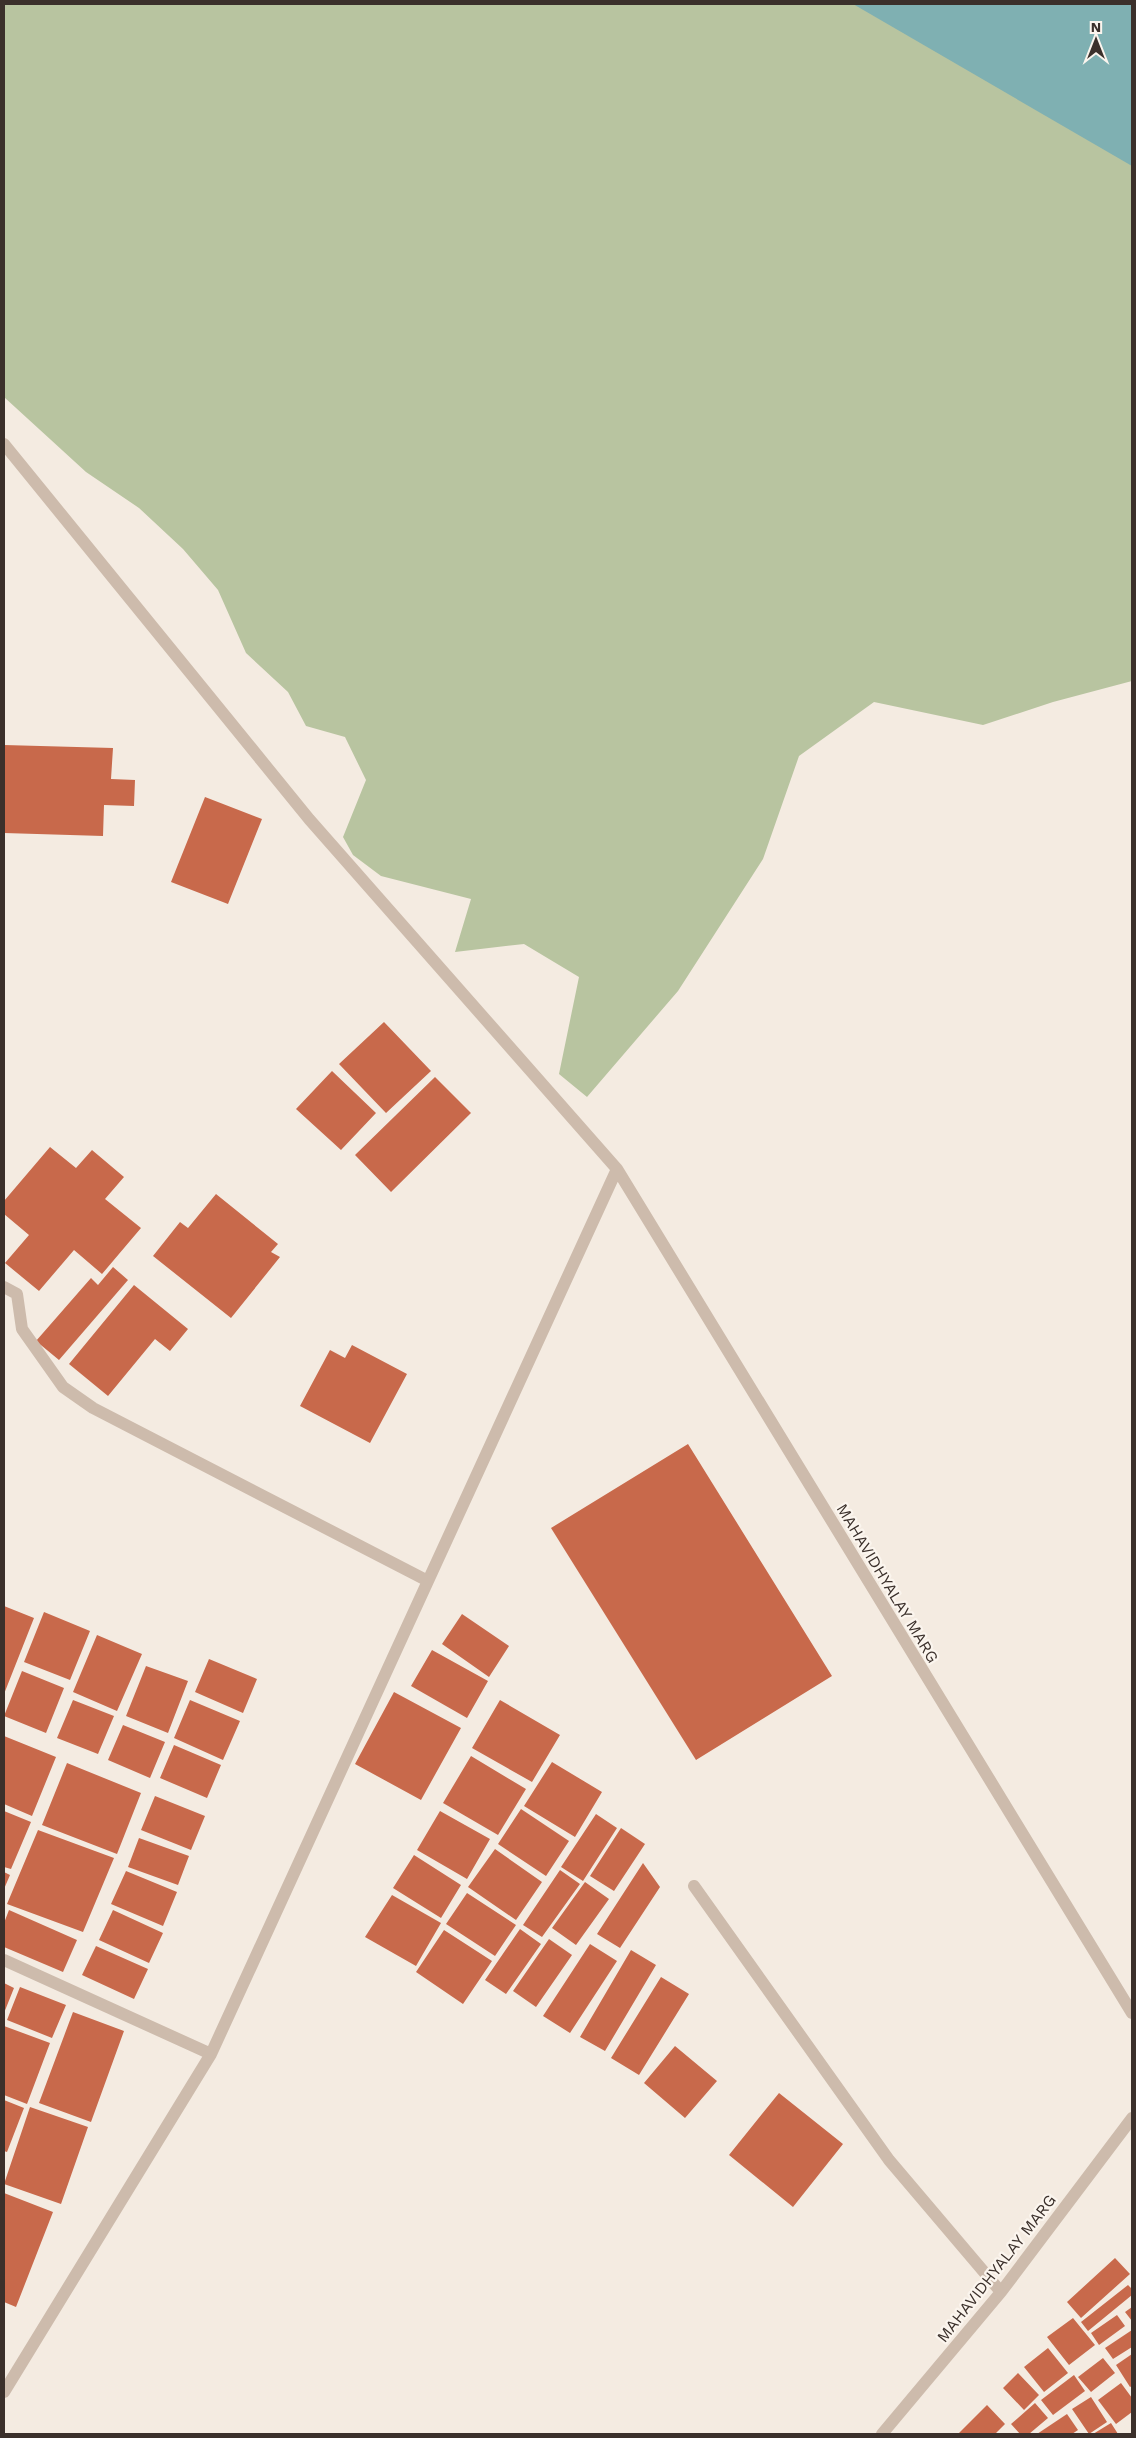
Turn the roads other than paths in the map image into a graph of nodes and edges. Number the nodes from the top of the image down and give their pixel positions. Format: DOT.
graph roads {
  1 [pos="4,444"];
  2 [pos="617,1170"];
  3 [pos="4,1287"];
  4 [pos="428,1581"];
  5 [pos="694,1886"];
  6 [pos="4,1960"];
  7 [pos="1132,2014"];
  8 [pos="211,2054"];
  9 [pos="1132,2118"];
  10 [pos="1001,2292"];
  11 [pos="4,2392"];
  12 [pos="882,2434"];
  1 -- 2 [label="street, MAHAVIDHYALAY MARG"];
  2 -- 4 [label="street"];
  2 -- 7 [label="street, MAHAVIDHYALAY MARG"];
  3 -- 4 [label="street"];
  4 -- 8 [label="street"];
  5 -- 10 [label="street"];
  6 -- 8 [label="street"];
  8 -- 11 [label="street"];
  9 -- 10 [label="street, MAHAVIDHYALAY MARG"];
  10 -- 12 [label="street, MAHAVIDHYALAY MARG"];
}
